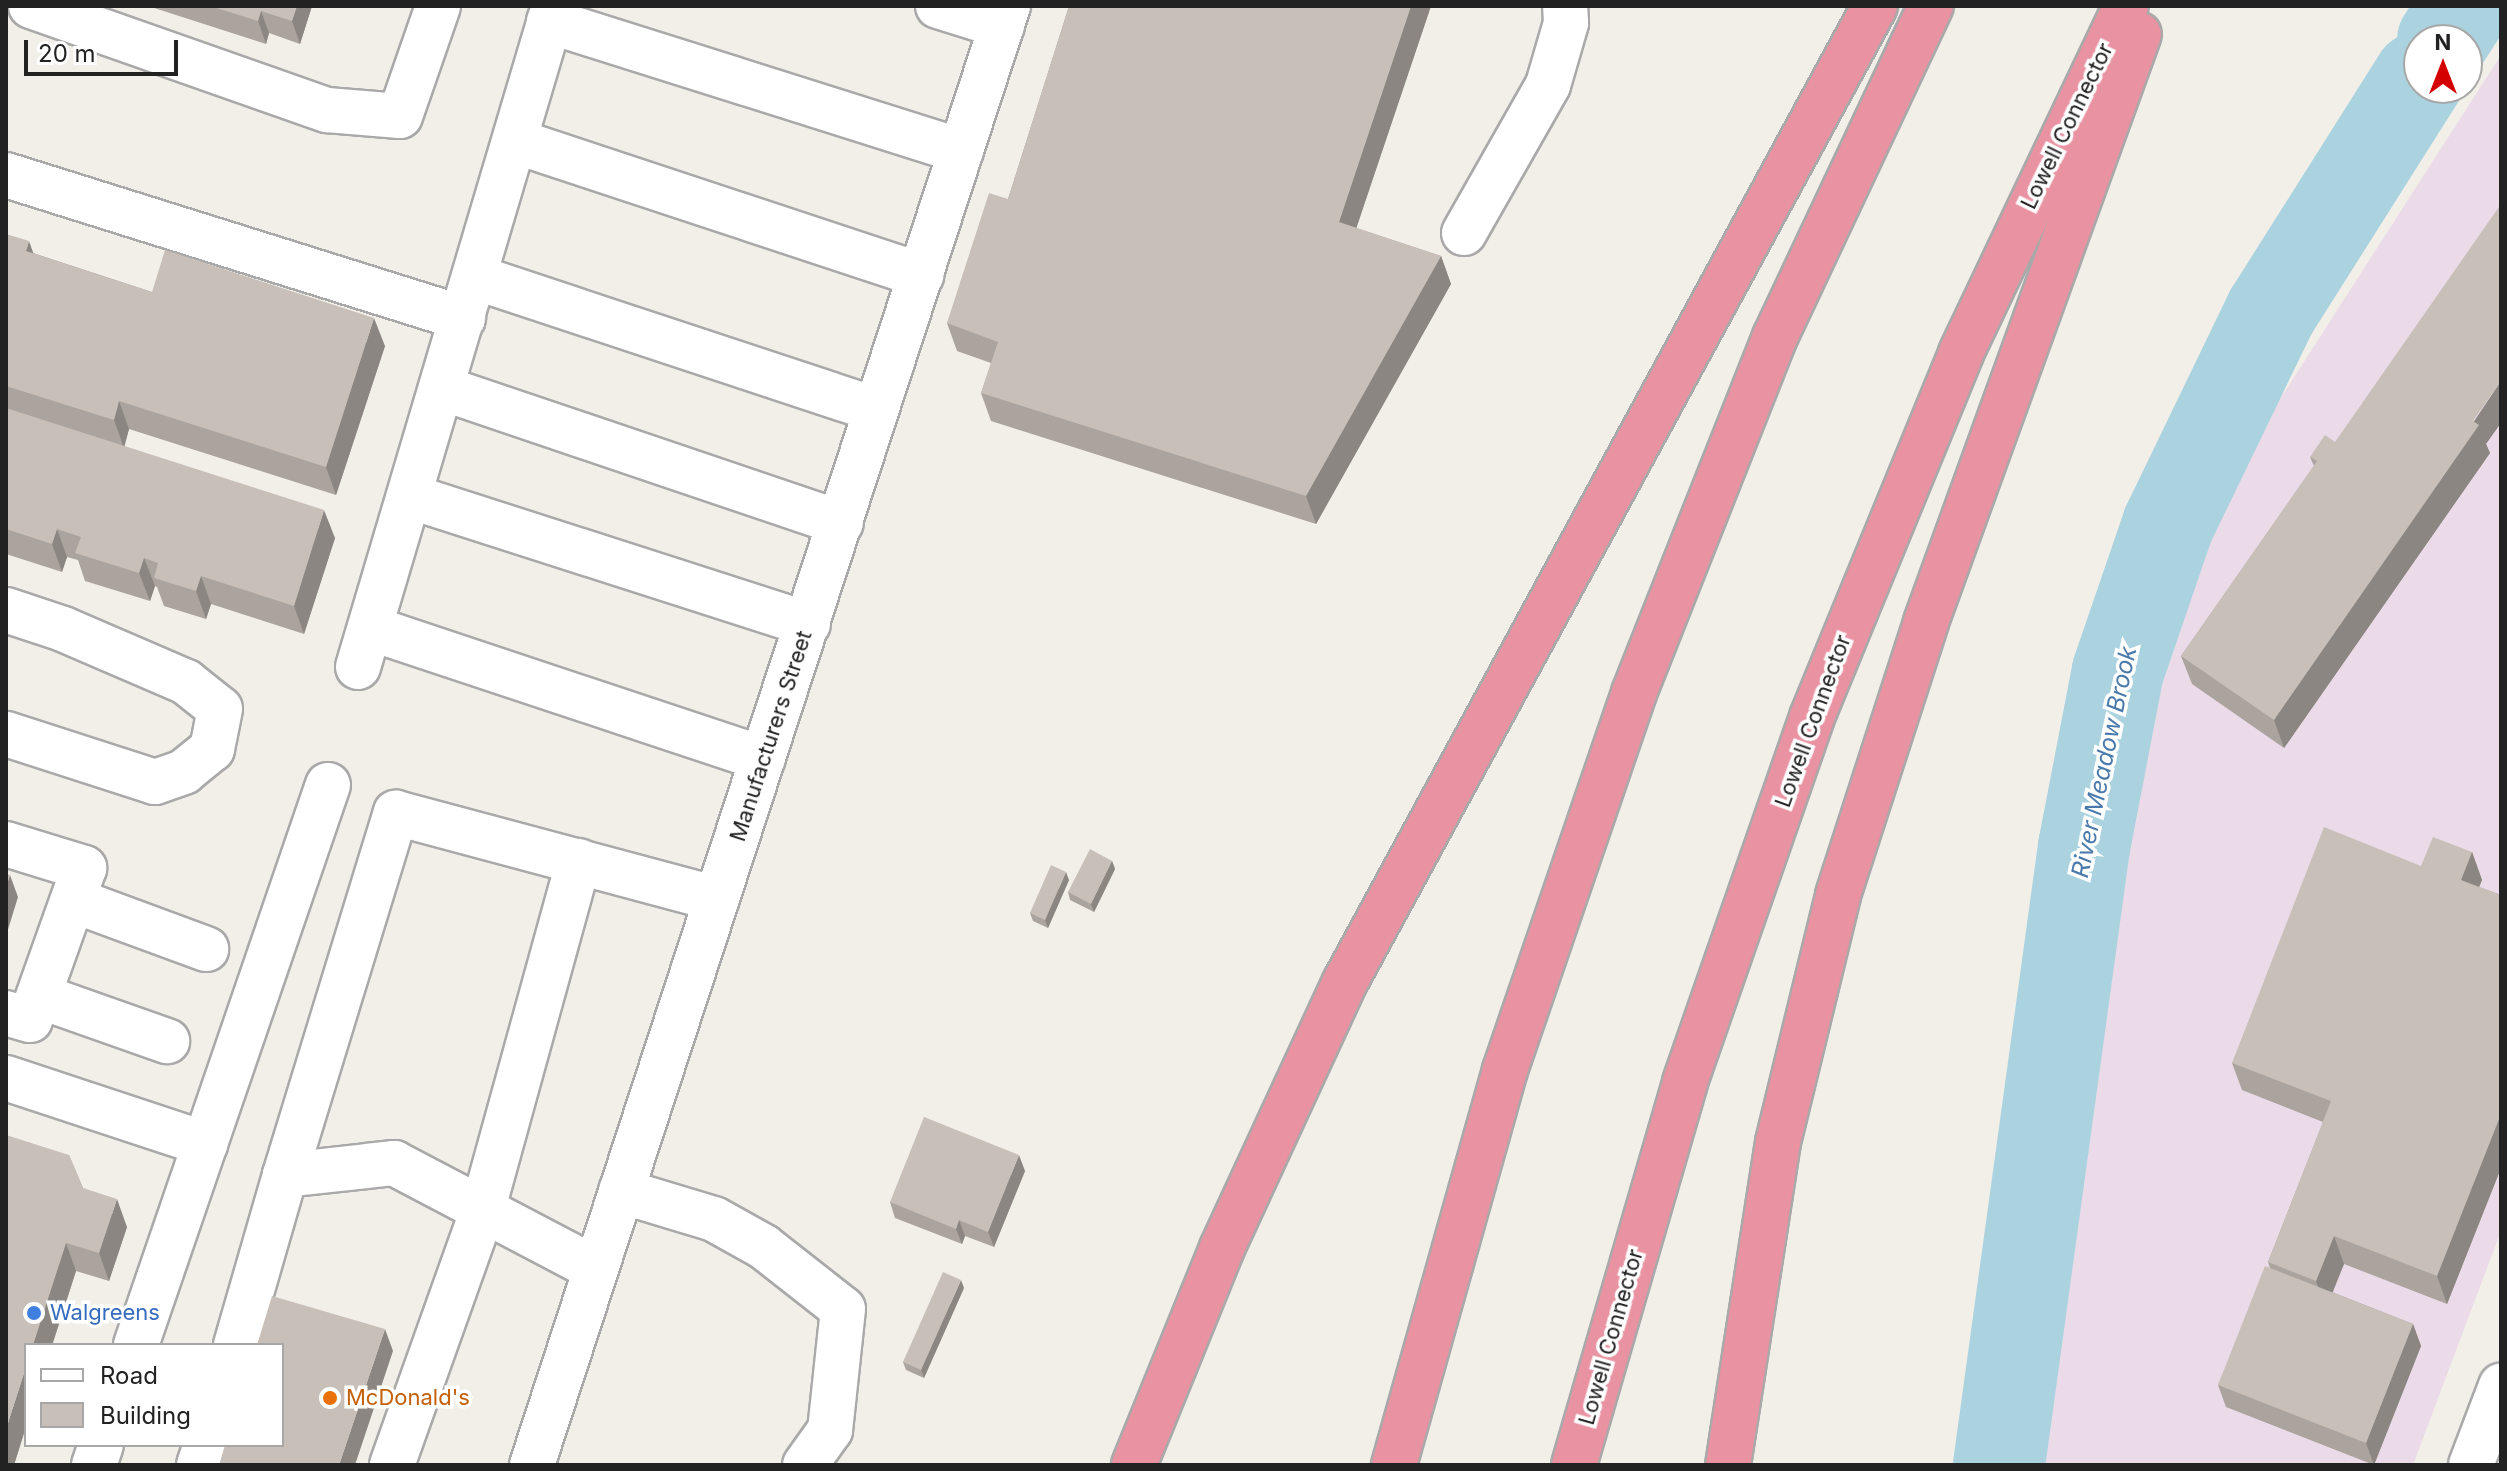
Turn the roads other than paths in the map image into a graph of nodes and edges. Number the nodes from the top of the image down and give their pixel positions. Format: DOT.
graph roads {
  1 [pos="31,6"];
  2 [pos="438,6"];
  3 [pos="938,6"];
  4 [pos="1565,6"];
  5 [pos="1875,6"];
  6 [pos="1931,6"];
  7 [pos="2126,6"];
  8 [pos="2149,6"];
  9 [pos="552,14"];
  10 [pos="1005,16"];
  11 [pos="515,141"];
  12 [pos="961,151"];
  13 [pos="6,175"];
  14 [pos="1464,233"];
  15 [pos="921,275"];
  16 [pos="475,277"];
  17 [pos="463,318"];
  18 [pos="442,388"];
  19 [pos="875,409"];
  20 [pos="409,496"];
  21 [pos="841,523"];
  22 [pos="6,610"];
  23 [pos="808,624"];
  24 [pos="6,734"];
  25 [pos="763,759"];
  26 [pos="328,785"];
  27 [pos="6,844"];
  28 [pos="579,861"];
  29 [pos="717,899"];
  30 [pos="73,900"];
  31 [pos="206,949"];
  32 [pos="22,1004"];
  33 [pos="167,1041"];
  34 [pos="6,1078"];
  35 [pos="205,1144"];
  36 [pos="285,1175"];
  37 [pos="621,1191"];
  38 [pos="482,1212"];
  39 [pos="596,1269"];
  40 [pos="137,1343"];
  41 [pos="237,1343"];
  42 [pos="2501,1386"];
  43 [pos="392,1465"];
  44 [pos="532,1465"];
  45 [pos="805,1465"];
  46 [pos="1134,1465"];
  47 [pos="1394,1465"];
  48 [pos="1574,1465"];
  49 [pos="1728,1465"];
  50 [pos="2471,1465"];
  1 -- 2 [label="street"];
  3 -- 10 [label="street"];
  4 -- 14 [label="street"];
  5 -- 46 [label="highway"];
  6 -- 47 [label="highway"];
  7 -- 48 [label="highway, Lowell Connector"];
  8 -- 49 [label="highway"];
  9 -- 11 [label="street"];
  9 -- 12 [label="street"];
  10 -- 12 [label="street, Manufacturers Street"];
  11 -- 15 [label="street"];
  11 -- 16 [label="street"];
  12 -- 15 [label="street, Manufacturers Street"];
  13 -- 17 [label="street"];
  15 -- 19 [label="street, Manufacturers Street"];
  16 -- 17 [label="street"];
  16 -- 19 [label="street"];
  17 -- 18 [label="street"];
  18 -- 20 [label="street"];
  18 -- 21 [label="street"];
  19 -- 21 [label="street, Manufacturers Street"];
  20 -- 23 [label="street"];
  20 -- 25 [label="street"];
  21 -- 23 [label="street, Manufacturers Street"];
  22 -- 24 [label="street"];
  23 -- 25 [label="street, Manufacturers Street"];
  25 -- 29 [label="street, Manufacturers Street"];
  26 -- 35 [label="street"];
  27 -- 30 [label="street"];
  28 -- 29 [label="street"];
  28 -- 36 [label="street"];
  28 -- 38 [label="street"];
  29 -- 37 [label="street, Manufacturers Street"];
  30 -- 31 [label="street"];
  30 -- 32 [label="street"];
  32 -- 33 [label="street"];
  34 -- 35 [label="street"];
  35 -- 40 [label="street"];
  36 -- 38 [label="street"];
  36 -- 41 [label="street"];
  37 -- 39 [label="street, Manufacturers Street"];
  37 -- 45 [label="street"];
  38 -- 39 [label="street"];
  38 -- 43 [label="street"];
  39 -- 44 [label="street, Manufacturers Street"];
  42 -- 50 [label="street"];
}
